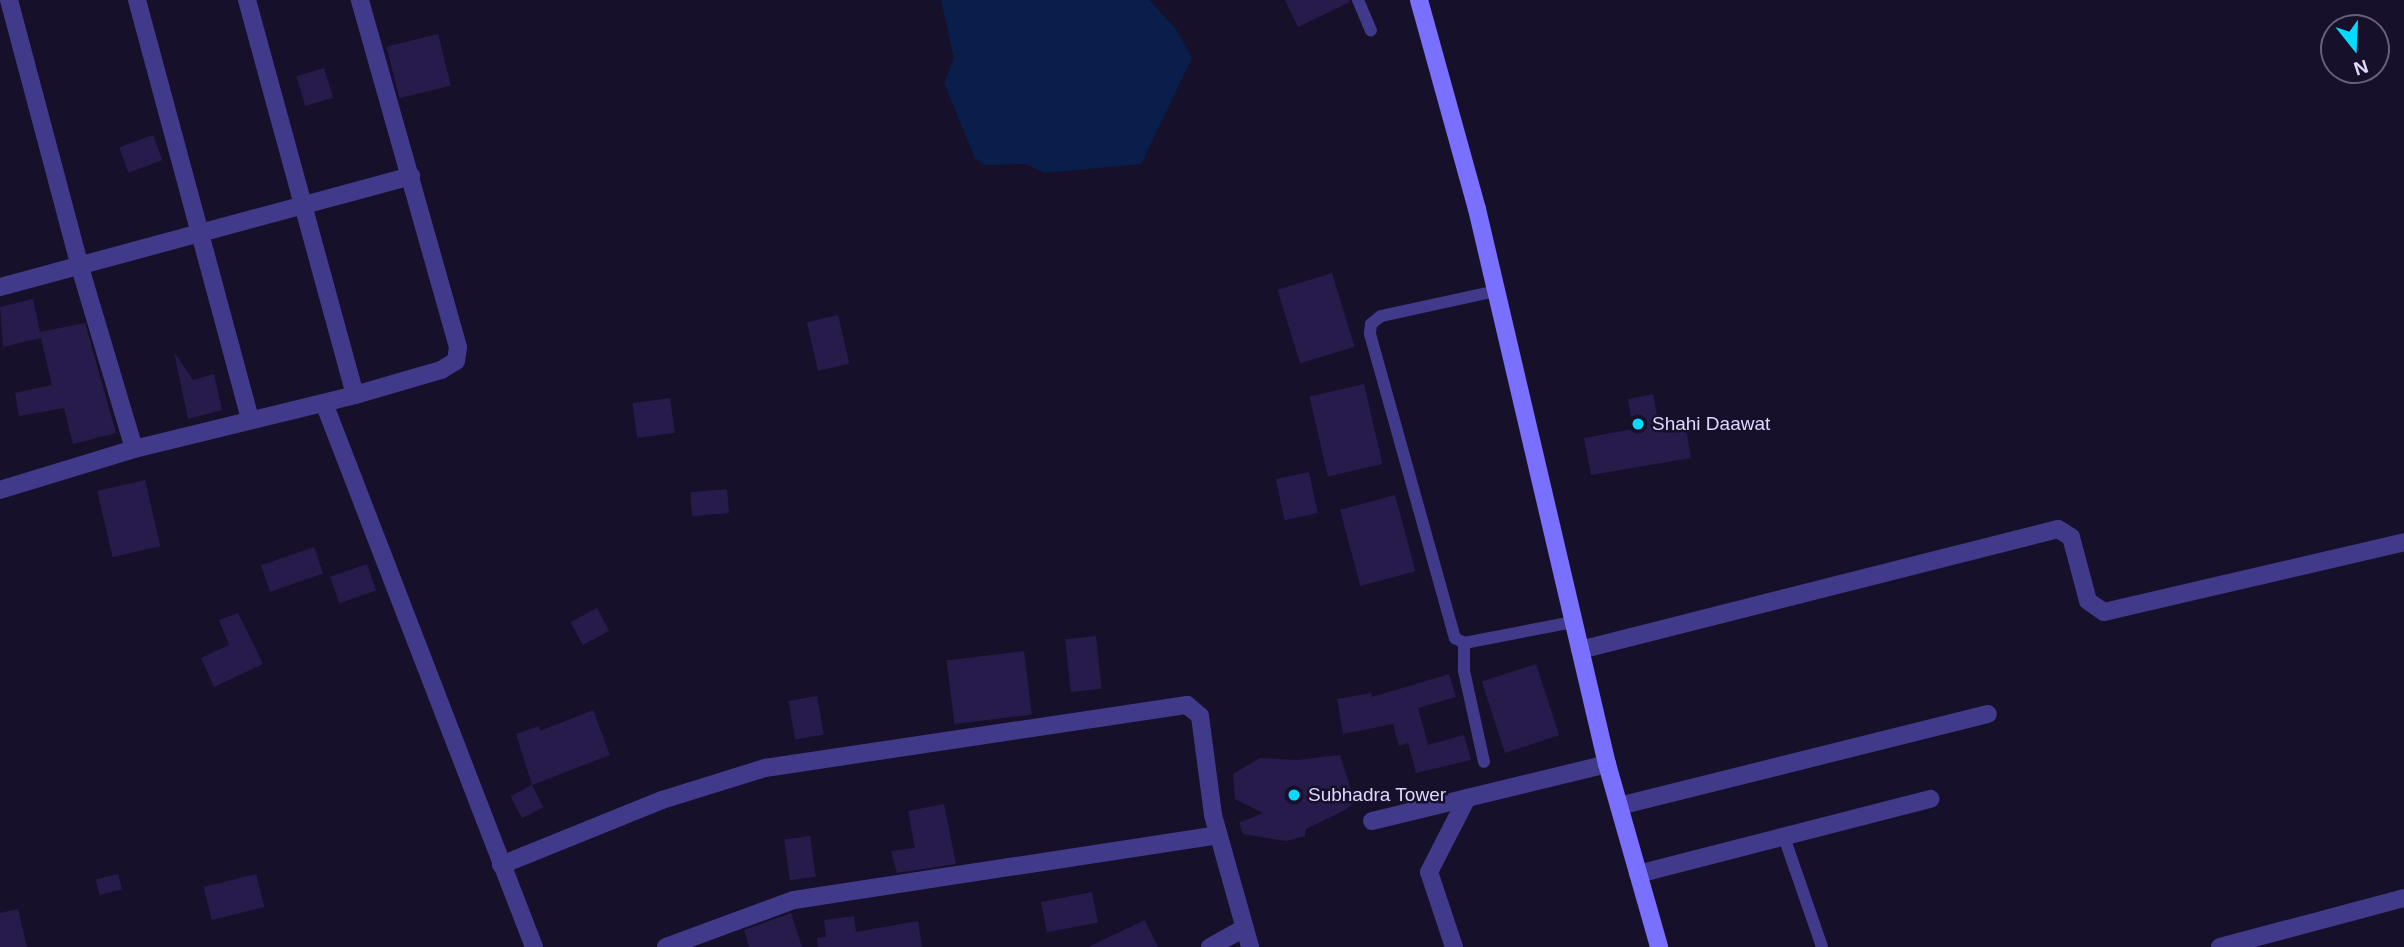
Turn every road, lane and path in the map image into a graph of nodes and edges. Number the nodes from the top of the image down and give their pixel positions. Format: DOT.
graph roads {
  1 [pos="9,0"];
  2 [pos="137,0"];
  3 [pos="247,0"];
  4 [pos="360,0"];
  5 [pos="1358,0"];
  6 [pos="1419,0"];
  7 [pos="1371,30"];
  8 [pos="411,176"];
  9 [pos="304,206"];
  10 [pos="201,232"];
  11 [pos="79,264"];
  12 [pos="0,288"];
  13 [pos="1496,291"];
  14 [pos="355,395"];
  15 [pos="324,403"];
  16 [pos="250,420"];
  17 [pos="134,449"];
  18 [pos="0,490"];
  19 [pos="2404,542"];
  20 [pos="1573,622"];
  21 [pos="1464,643"];
  22 [pos="1580,650"];
  23 [pos="1988,714"];
  24 [pos="1484,762"];
  25 [pos="1607,764"];
  26 [pos="1467,798"];
  27 [pos="1931,799"];
  28 [pos="1619,806"];
  29 [pos="1372,821"];
  30 [pos="1217,835"];
  31 [pos="1784,837"];
  32 [pos="501,865"];
  33 [pos="1638,874"];
  34 [pos="2404,898"];
  35 [pos="1243,929"];
  36 [pos="534,947"];
  37 [pos="666,947"];
  38 [pos="1210,947"];
  39 [pos="1250,947"];
  40 [pos="1454,947"];
  41 [pos="1658,947"];
  42 [pos="1822,947"];
  43 [pos="2220,947"];
  1 -- 11 [label="street"];
  2 -- 10 [label="street"];
  3 -- 9 [label="street"];
  4 -- 8 [label="street"];
  5 -- 7 [label="lane"];
  6 -- 13 [label="street"];
  8 -- 9 [label="street"];
  8 -- 14 [label="street"];
  9 -- 10 [label="street"];
  9 -- 14 [label="street"];
  10 -- 11 [label="street"];
  10 -- 16 [label="street"];
  11 -- 12 [label="street"];
  11 -- 17 [label="street"];
  13 -- 20 [label="street"];
  13 -- 21 [label="lane"];
  14 -- 15 [label="street"];
  15 -- 16 [label="street"];
  15 -- 32 [label="street"];
  16 -- 17 [label="street"];
  17 -- 18 [label="street"];
  19 -- 22 [label="street"];
  20 -- 21 [label="lane"];
  20 -- 22 [label="street"];
  21 -- 24 [label="lane"];
  22 -- 25 [label="street"];
  23 -- 28 [label="street"];
  25 -- 26 [label="street"];
  25 -- 28 [label="street"];
  26 -- 29 [label="street"];
  26 -- 40 [label="street"];
  27 -- 31 [label="street"];
  28 -- 33 [label="street"];
  30 -- 32 [label="street"];
  30 -- 35 [label="street"];
  30 -- 37 [label="street"];
  31 -- 33 [label="street"];
  31 -- 42 [label="lane"];
  32 -- 36 [label="street"];
  33 -- 41 [label="street"];
  34 -- 43 [label="street"];
  35 -- 38 [label="street"];
  35 -- 39 [label="street"];
}
